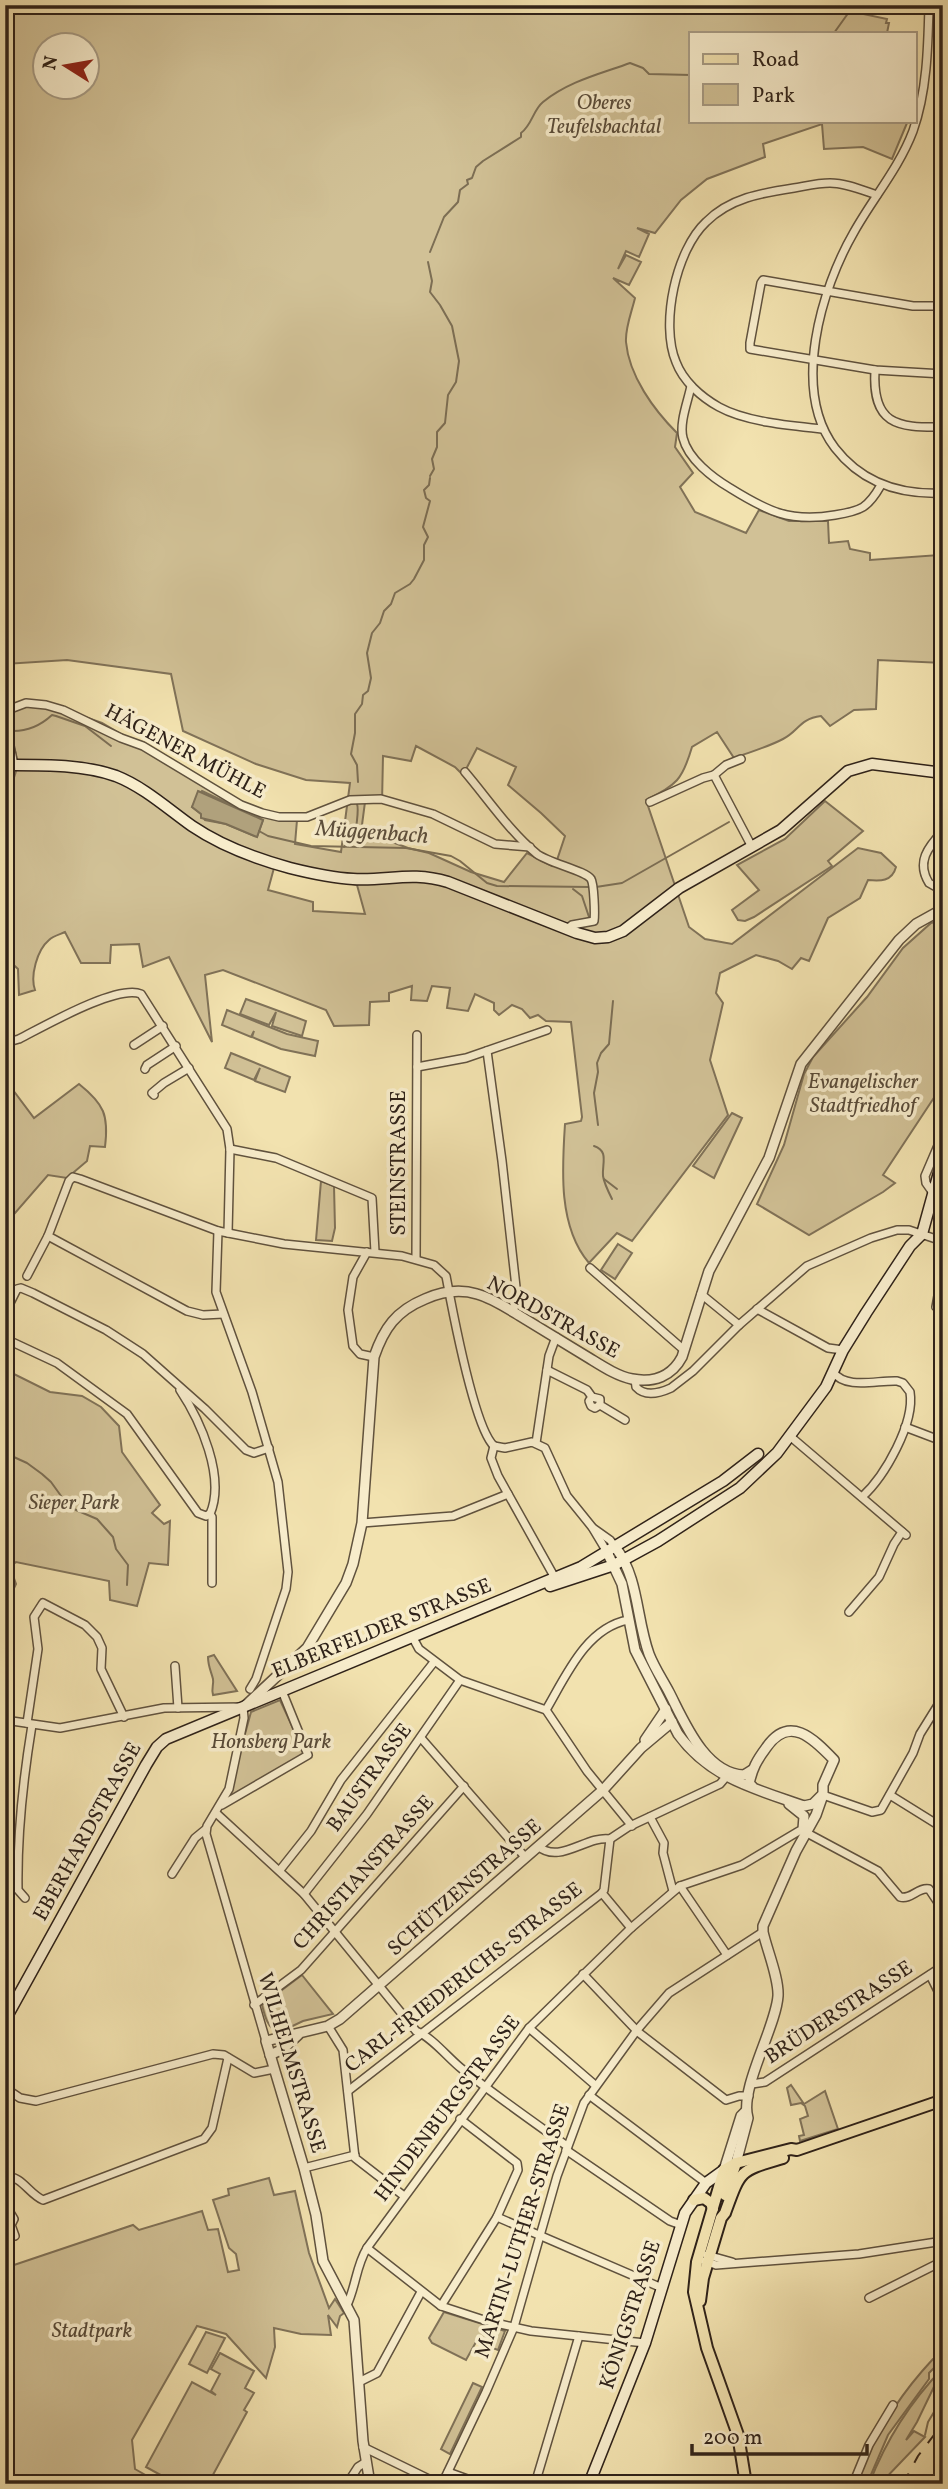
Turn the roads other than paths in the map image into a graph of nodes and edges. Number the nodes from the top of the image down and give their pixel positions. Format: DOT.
graph roads {
  1 [pos="929,5"];
  2 [pos="916,120"];
  3 [pos="915,122"];
  4 [pos="877,195"];
  5 [pos="828,292"];
  6 [pos="943,306"];
  7 [pos="814,359"];
  8 [pos="875,370"];
  9 [pos="943,374"];
  10 [pos="691,386"];
  11 [pos="943,427"];
  12 [pos="823,429"];
  13 [pos="881,485"];
  14 [pos="943,493"];
  15 [pos="5,711"];
  16 [pos="5,722"];
  17 [pos="741,759"];
  18 [pos="10,765"];
  19 [pos="465,772"];
  20 [pos="943,773"];
  21 [pos="714,775"];
  22 [pos="650,802"];
  23 [pos="943,831"];
  24 [pos="530,847"];
  25 [pos="752,848"];
  26 [pos="943,891"];
  27 [pos="943,909"];
  28 [pos="567,929"];
  29 [pos="163,1026"];
  30 [pos="547,1030"];
  31 [pos="417,1035"];
  32 [pos="5,1043"];
  33 [pos="134,1045"];
  34 [pos="176,1046"];
  35 [pos="487,1051"];
  36 [pos="416,1067"];
  37 [pos="189,1068"];
  38 [pos="145,1069"];
  39 [pos="154,1096"];
  40 [pos="943,1134"];
  41 [pos="230,1149"];
  42 [pos="943,1158"];
  43 [pos="933,1193"];
  44 [pos="218,1231"];
  45 [pos="228,1233"];
  46 [pos="922,1234"];
  47 [pos="48,1236"];
  48 [pos="943,1237"];
  49 [pos="371,1252"];
  50 [pos="416,1258"];
  51 [pos="590,1268"];
  52 [pos="943,1268"];
  53 [pos="27,1276"];
  54 [pos="449,1292"];
  55 [pos="701,1294"];
  56 [pos="757,1308"];
  57 [pos="939,1308"];
  58 [pos="5,1312"];
  59 [pos="513,1312"];
  60 [pos="223,1314"];
  61 [pos="738,1325"];
  62 [pos="5,1337"];
  63 [pos="556,1337"];
  64 [pos="684,1350"];
  65 [pos="843,1350"];
  66 [pos="374,1357"];
  67 [pos="547,1370"];
  68 [pos="833,1372"];
  69 [pos="635,1379"];
  70 [pos="174,1381"];
  71 [pos="625,1420"];
  72 [pos="905,1427"];
  73 [pos="791,1437"];
  74 [pos="941,1439"];
  75 [pos="536,1443"];
  76 [pos="494,1446"];
  77 [pos="268,1448"];
  78 [pos="758,1454"];
  79 [pos="508,1494"];
  80 [pos="862,1497"];
  81 [pos="692,1500"];
  82 [pos="210,1514"];
  83 [pos="702,1514"];
  84 [pos="362,1523"];
  85 [pos="611,1550"];
  86 [pos="625,1560"];
  87 [pos="614,1565"];
  88 [pos="555,1578"];
  89 [pos="212,1583"];
  90 [pos="535,1588"];
  91 [pos="849,1612"];
  92 [pos="628,1620"];
  93 [pos="413,1638"];
  94 [pos="434,1662"];
  95 [pos="175,1665"];
  96 [pos="460,1680"];
  97 [pos="250,1689"];
  98 [pos="282,1691"];
  99 [pos="943,1697"];
  100 [pos="243,1707"];
  101 [pos="178,1708"];
  102 [pos="672,1709"];
  103 [pos="546,1710"];
  104 [pos="124,1717"];
  105 [pos="5,1720"];
  106 [pos="672,1722"];
  107 [pos="30,1724"];
  108 [pos="421,1738"];
  109 [pos="641,1748"];
  110 [pos="752,1770"];
  111 [pos="726,1777"];
  112 [pos="464,1786"];
  113 [pos="752,1786"];
  114 [pos="603,1790"];
  115 [pos="823,1795"];
  116 [pos="890,1796"];
  117 [pos="221,1806"];
  118 [pos="803,1810"];
  119 [pos="216,1813"];
  120 [pos="650,1817"];
  121 [pos="632,1826"];
  122 [pos="943,1828"];
  123 [pos="206,1829"];
  124 [pos="804,1832"];
  125 [pos="610,1839"];
  126 [pos="538,1846"];
  127 [pos="525,1857"];
  128 [pos="279,1870"];
  129 [pos="172,1874"];
  130 [pos="676,1889"];
  131 [pos="602,1893"];
  132 [pos="304,1894"];
  133 [pos="25,1898"];
  134 [pos="943,1910"];
  135 [pos="631,1927"];
  136 [pos="335,1932"];
  137 [pos="763,1932"];
  138 [pos="727,1955"];
  139 [pos="943,1966"];
  140 [pos="583,1974"];
  141 [pos="930,1975"];
  142 [pos="379,1987"];
  143 [pos="943,2001"];
  144 [pos="254,2005"];
  145 [pos="5,2020"];
  146 [pos="328,2026"];
  147 [pos="529,2028"];
  148 [pos="637,2030"];
  149 [pos="421,2033"];
  150 [pos="298,2035"];
  151 [pos="266,2041"];
  152 [pos="270,2055"];
  153 [pos="228,2058"];
  154 [pos="274,2069"];
  155 [pos="752,2084"];
  156 [pos="596,2085"];
  157 [pos="484,2087"];
  158 [pos="5,2088"];
  159 [pos="348,2091"];
  160 [pos="589,2095"];
  161 [pos="749,2096"];
  162 [pos="943,2100"];
  163 [pos="746,2111"];
  164 [pos="460,2119"];
  165 [pos="743,2142"];
  166 [pos="566,2148"];
  167 [pos="797,2150"];
  168 [pos="355,2155"];
  169 [pos="762,2157"];
  170 [pos="304,2168"];
  171 [pos="735,2172"];
  172 [pos="5,2176"];
  173 [pos="706,2183"];
  174 [pos="404,2196"];
  175 [pos="694,2200"];
  176 [pos="5,2204"];
  177 [pos="713,2208"];
  178 [pos="497,2217"];
  179 [pos="681,2225"];
  180 [pos="15,2236"];
  181 [pos="540,2236"];
  182 [pos="943,2241"];
  183 [pos="367,2248"];
  184 [pos="706,2258"];
  185 [pos="943,2261"];
  186 [pos="662,2288"];
  187 [pos="421,2292"];
  188 [pos="869,2298"];
  189 [pos="347,2305"];
  190 [pos="441,2306"];
  191 [pos="514,2327"];
  192 [pos="579,2336"];
  193 [pos="645,2343"];
  194 [pos="359,2382"];
  195 [pos="892,2404"];
  196 [pos="363,2446"];
  197 [pos="366,2462"];
  198 [pos="448,2472"];
  199 [pos="347,2484"];
  200 [pos="370,2484"];
  201 [pos="441,2484"];
  202 [pos="481,2484"];
  203 [pos="535,2484"];
  204 [pos="589,2484"];
  205 [pos="746,2484"];
  206 [pos="853,2484"];
  1 -- 2 [label="street"];
  3 -- 4 [label="street"];
  4 -- 5 [label="street"];
  4 -- 10 [label="street"];
  5 -- 6 [label="street"];
  5 -- 7 [label="street"];
  5 -- 7 [label="street"];
  7 -- 8 [label="street"];
  7 -- 12 [label="street"];
  8 -- 9 [label="street"];
  8 -- 11 [label="street"];
  10 -- 12 [label="street"];
  10 -- 13 [label="street"];
  12 -- 13 [label="street"];
  13 -- 14 [label="street"];
  15 -- 24 [label="street, HÄGENER MÜHLE"];
  16 -- 18 [label="street"];
  17 -- 21 [label="street"];
  18 -- 28 [label="main road"];
  19 -- 24 [label="street"];
  20 -- 25 [label="main road"];
  21 -- 22 [label="street"];
  21 -- 25 [label="street"];
  23 -- 26 [label="street"];
  24 -- 28 [label="street"];
  25 -- 28 [label="main road"];
  27 -- 55 [label="street, NORDSTRASSE"];
  29 -- 32 [label="street"];
  29 -- 33 [label="street"];
  29 -- 34 [label="street"];
  30 -- 35 [label="street, STEINSTRASSE"];
  31 -- 36 [label="street, STEINSTRASSE"];
  34 -- 37 [label="street"];
  34 -- 38 [label="street"];
  35 -- 36 [label="street, STEINSTRASSE"];
  35 -- 59 [label="street"];
  36 -- 50 [label="street, STEINSTRASSE"];
  37 -- 39 [label="street"];
  37 -- 41 [label="street"];
  40 -- 43 [label="street"];
  41 -- 45 [label="street"];
  41 -- 49 [label="street"];
  42 -- 43 [label="main road"];
  43 -- 46 [label="main road"];
  44 -- 45 [label="street"];
  44 -- 47 [label="street"];
  44 -- 60 [label="street"];
  45 -- 49 [label="street"];
  46 -- 48 [label="street"];
  46 -- 56 [label="street"];
  46 -- 65 [label="main road, ELBERFELDER STRASSE"];
  47 -- 53 [label="street"];
  47 -- 60 [label="street"];
  49 -- 50 [label="street"];
  49 -- 66 [label="street"];
  50 -- 54 [label="street"];
  51 -- 64 [label="street"];
  52 -- 57 [label="street"];
  54 -- 59 [label="street, NORDSTRASSE"];
  54 -- 66 [label="street, NORDSTRASSE"];
  54 -- 76 [label="street"];
  55 -- 61 [label="street"];
  55 -- 64 [label="street, NORDSTRASSE"];
  56 -- 61 [label="street"];
  56 -- 65 [label="street"];
  58 -- 70 [label="street"];
  59 -- 63 [label="street, NORDSTRASSE"];
  60 -- 77 [label="street"];
  61 -- 69 [label="street"];
  62 -- 82 [label="street"];
  63 -- 67 [label="street"];
  63 -- 69 [label="street, NORDSTRASSE"];
  64 -- 69 [label="street, NORDSTRASSE"];
  65 -- 68 [label="main road, ELBERFELDER STRASSE"];
  66 -- 84 [label="street, NORDSTRASSE"];
  67 -- 71 [label="street"];
  67 -- 75 [label="street"];
  68 -- 72 [label="street"];
  68 -- 73 [label="main road, ELBERFELDER STRASSE"];
  70 -- 77 [label="street"];
  70 -- 82 [label="street"];
  72 -- 74 [label="street"];
  72 -- 80 [label="street"];
  73 -- 80 [label="street"];
  73 -- 83 [label="main road, ELBERFELDER STRASSE"];
  75 -- 76 [label="street"];
  75 -- 85 [label="street"];
  76 -- 79 [label="street"];
  77 -- 97 [label="street"];
  78 -- 81 [label="main road, ELBERFELDER STRASSE"];
  79 -- 84 [label="street"];
  79 -- 88 [label="street"];
  80 -- 91 [label="street"];
  81 -- 83 [label="main road"];
  81 -- 85 [label="main road, ELBERFELDER STRASSE"];
  82 -- 89 [label="street"];
  83 -- 86 [label="main road, ELBERFELDER STRASSE"];
  84 -- 100 [label="street, NORDSTRASSE"];
  85 -- 86 [label="street"];
  85 -- 87 [label="street"];
  85 -- 88 [label="main road, ELBERFELDER STRASSE"];
  86 -- 87 [label="main road, ELBERFELDER STRASSE"];
  86 -- 102 [label="street"];
  87 -- 90 [label="main road, ELBERFELDER STRASSE"];
  87 -- 92 [label="street"];
  88 -- 90 [label="main road, ELBERFELDER STRASSE"];
  90 -- 93 [label="main road, ELBERFELDER STRASSE"];
  92 -- 102 [label="street"];
  92 -- 103 [label="street"];
  93 -- 94 [label="street"];
  93 -- 98 [label="main road, ELBERFELDER STRASSE"];
  94 -- 96 [label="street"];
  94 -- 128 [label="street"];
  95 -- 101 [label="street"];
  96 -- 103 [label="street"];
  96 -- 108 [label="street, BAUSTRASSE"];
  98 -- 100 [label="main road, ELBERFELDER STRASSE"];
  98 -- 117 [label="street"];
  99 -- 116 [label="street"];
  100 -- 101 [label="street"];
  100 -- 117 [label="street"];
  100 -- 145 [label="main road, EBERHARDSTRASSE"];
  101 -- 104 [label="street"];
  102 -- 106 [label="street"];
  102 -- 109 [label="street, SCHÜTZENSTRASSE"];
  102 -- 110 [label="street"];
  103 -- 114 [label="street"];
  104 -- 107 [label="street"];
  104 -- 107 [label="street"];
  105 -- 107 [label="street"];
  106 -- 109 [label="street, SCHÜTZENSTRASSE"];
  106 -- 111 [label="street"];
  107 -- 133 [label="street"];
  108 -- 112 [label="street"];
  108 -- 132 [label="street, BAUSTRASSE"];
  109 -- 114 [label="street, SCHÜTZENSTRASSE"];
  110 -- 113 [label="street"];
  110 -- 115 [label="street"];
  111 -- 113 [label="street"];
  111 -- 120 [label="street"];
  112 -- 127 [label="street"];
  112 -- 136 [label="street, CHRISTIANSTRASSE"];
  113 -- 118 [label="street"];
  114 -- 121 [label="street"];
  114 -- 126 [label="street, SCHÜTZENSTRASSE"];
  115 -- 116 [label="street"];
  115 -- 118 [label="street"];
  115 -- 124 [label="street"];
  116 -- 122 [label="street"];
  117 -- 119 [label="street"];
  118 -- 124 [label="street"];
  119 -- 123 [label="street"];
  119 -- 128 [label="street"];
  120 -- 121 [label="street"];
  120 -- 130 [label="street"];
  121 -- 125 [label="street"];
  123 -- 129 [label="street"];
  123 -- 144 [label="street, WILHELMSTRASSE"];
  124 -- 130 [label="street, HINDENBURGSTRASSE"];
  124 -- 134 [label="street"];
  124 -- 137 [label="street"];
  125 -- 126 [label="street"];
  125 -- 131 [label="street"];
  126 -- 127 [label="street, SCHÜTZENSTRASSE"];
  127 -- 142 [label="street, SCHÜTZENSTRASSE"];
  128 -- 132 [label="street"];
  130 -- 135 [label="street, HINDENBURGSTRASSE"];
  130 -- 138 [label="street"];
  131 -- 135 [label="street"];
  131 -- 149 [label="street, CARL-FRIEDERICHS-STRASSE"];
  132 -- 136 [label="street"];
  135 -- 140 [label="street, HINDENBURGSTRASSE"];
  136 -- 142 [label="street"];
  136 -- 144 [label="street, CHRISTIANSTRASSE"];
  137 -- 138 [label="street, MARTIN-LUTHER-STRASSE"];
  137 -- 155 [label="street"];
  138 -- 148 [label="street, MARTIN-LUTHER-STRASSE"];
  139 -- 141 [label="street, BRÜDERSTRASSE"];
  140 -- 147 [label="street, HINDENBURGSTRASSE"];
  140 -- 148 [label="street"];
  141 -- 143 [label="street"];
  141 -- 155 [label="street, BRÜDERSTRASSE"];
  142 -- 146 [label="street, SCHÜTZENSTRASSE"];
  142 -- 149 [label="street"];
  144 -- 151 [label="street, WILHELMSTRASSE"];
  146 -- 150 [label="street, SCHÜTZENSTRASSE"];
  146 -- 159 [label="street"];
  147 -- 156 [label="street"];
  147 -- 157 [label="street, HINDENBURGSTRASSE"];
  148 -- 156 [label="street, MARTIN-LUTHER-STRASSE"];
  148 -- 161 [label="street"];
  149 -- 157 [label="street"];
  149 -- 159 [label="street, CARL-FRIEDERICHS-STRASSE"];
  150 -- 151 [label="street, SCHÜTZENSTRASSE"];
  150 -- 152 [label="street, SCHÜTZENSTRASSE"];
  151 -- 152 [label="street, WILHELMSTRASSE"];
  152 -- 154 [label="street, WILHELMSTRASSE"];
  153 -- 154 [label="street"];
  153 -- 158 [label="street"];
  153 -- 172 [label="street"];
  154 -- 170 [label="street, WILHELMSTRASSE"];
  155 -- 161 [label="street"];
  156 -- 160 [label="street, MARTIN-LUTHER-STRASSE"];
  157 -- 164 [label="street, HINDENBURGSTRASSE"];
  157 -- 166 [label="street"];
  159 -- 168 [label="street"];
  160 -- 166 [label="street, MARTIN-LUTHER-STRASSE"];
  160 -- 173 [label="street"];
  161 -- 163 [label="street"];
  162 -- 167 [label="main road"];
  163 -- 165 [label="street"];
  163 -- 171 [label="street"];
  164 -- 174 [label="street, HINDENBURGSTRASSE"];
  164 -- 178 [label="street"];
  165 -- 169 [label="street"];
  165 -- 171 [label="street"];
  166 -- 179 [label="street"];
  166 -- 181 [label="street, MARTIN-LUTHER-STRASSE"];
  167 -- 169 [label="main road"];
  167 -- 171 [label="main road"];
  168 -- 170 [label="street"];
  168 -- 174 [label="street"];
  169 -- 171 [label="main road"];
  170 -- 189 [label="street, WILHELMSTRASSE"];
  171 -- 173 [label="main road, KÖNIGSTRASSE"];
  171 -- 177 [label="main road"];
  171 -- 184 [label="main road"];
  173 -- 175 [label="main road, KÖNIGSTRASSE"];
  174 -- 183 [label="street, HINDENBURGSTRASSE"];
  175 -- 177 [label="main road"];
  175 -- 179 [label="main road, KÖNIGSTRASSE"];
  176 -- 180 [label="street"];
  177 -- 184 [label="main road"];
  178 -- 181 [label="street"];
  178 -- 190 [label="street"];
  179 -- 186 [label="main road, KÖNIGSTRASSE"];
  181 -- 186 [label="street"];
  181 -- 191 [label="street, MARTIN-LUTHER-STRASSE"];
  182 -- 184 [label="street"];
  183 -- 187 [label="street"];
  183 -- 189 [label="street, HINDENBURGSTRASSE"];
  184 -- 205 [label="main road"];
  185 -- 188 [label="street"];
  186 -- 193 [label="main road, KÖNIGSTRASSE"];
  187 -- 190 [label="street"];
  187 -- 194 [label="street"];
  189 -- 194 [label="street"];
  190 -- 191 [label="street"];
  191 -- 192 [label="street"];
  191 -- 198 [label="street, MARTIN-LUTHER-STRASSE"];
  192 -- 193 [label="street"];
  192 -- 203 [label="street"];
  193 -- 204 [label="main road, KÖNIGSTRASSE"];
  194 -- 196 [label="street"];
  195 -- 206 [label="street"];
  196 -- 197 [label="street"];
  196 -- 201 [label="street"];
  197 -- 199 [label="street"];
  197 -- 200 [label="street"];
  198 -- 201 [label="street, MARTIN-LUTHER-STRASSE"];
  198 -- 202 [label="street"];
}
